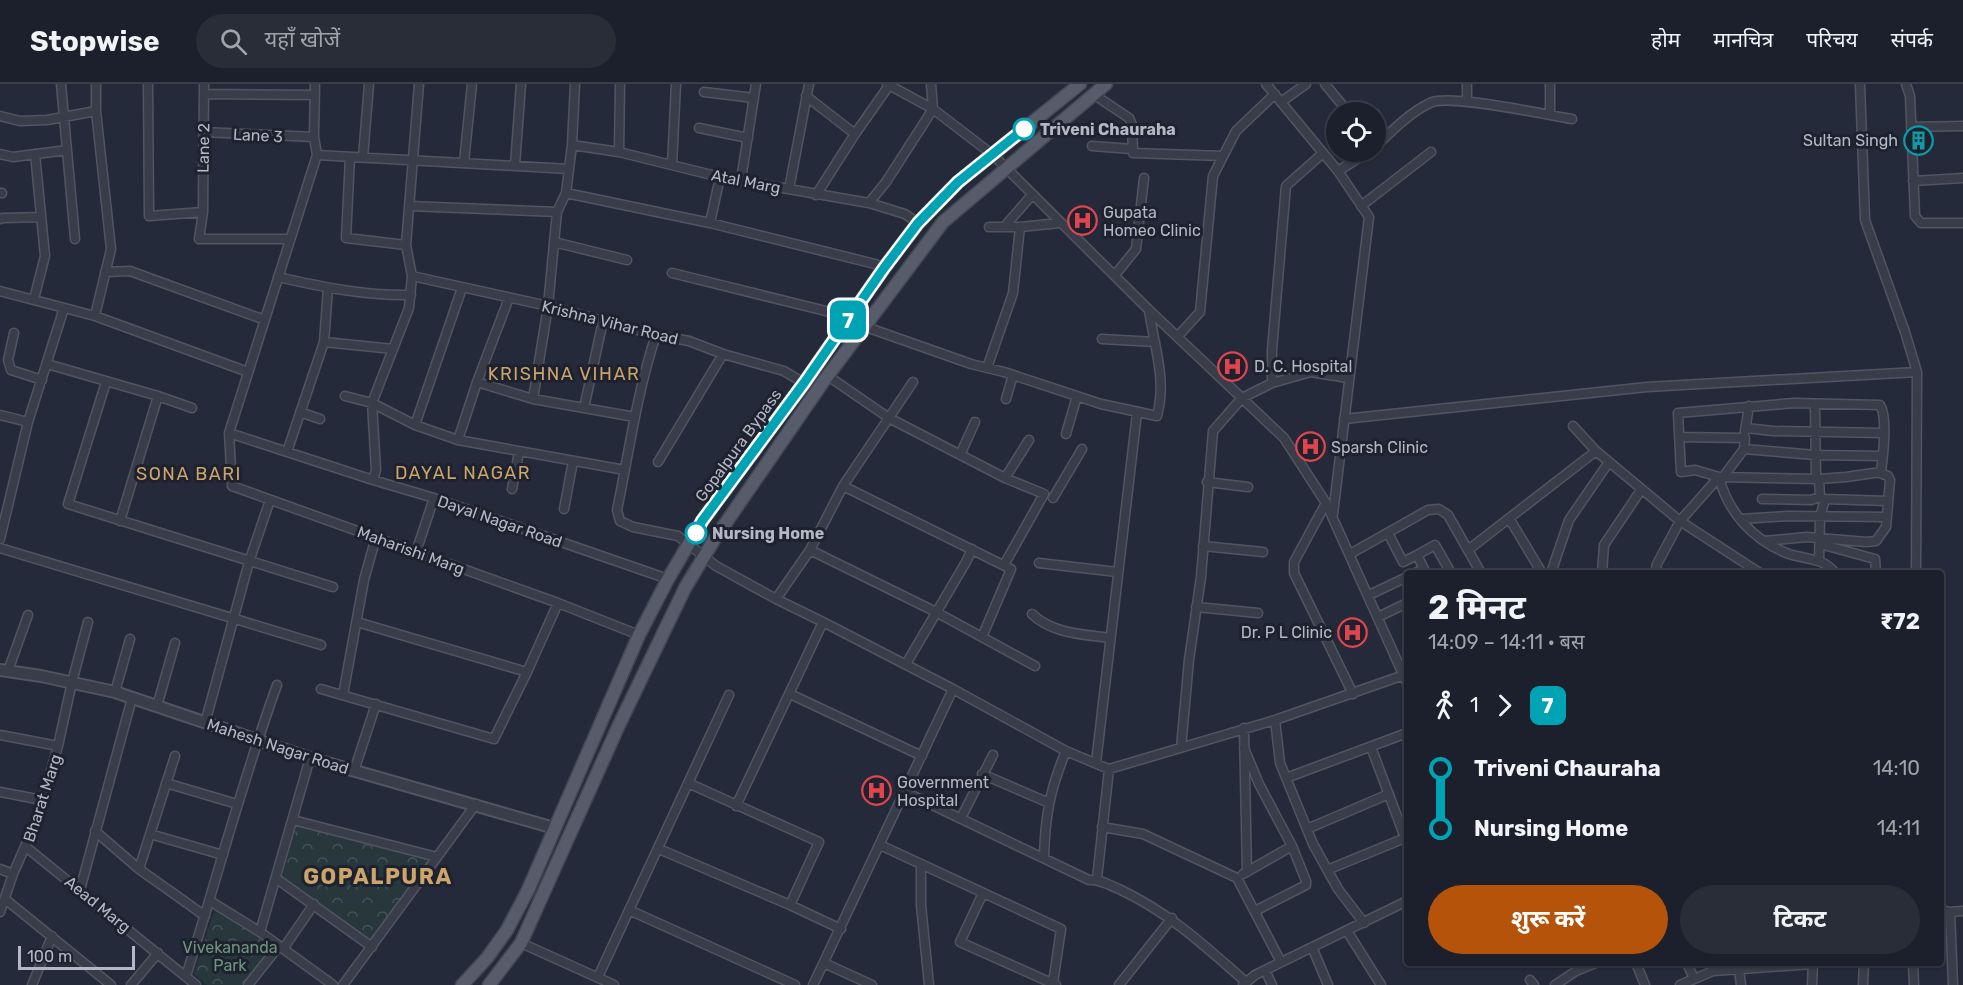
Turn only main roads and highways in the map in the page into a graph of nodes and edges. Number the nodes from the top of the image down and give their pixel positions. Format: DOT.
graph roads {
  1 [pos="1080,84"];
  2 [pos="1106,84"];
  3 [pos="462,985"];
  4 [pos="489,985"];
  1 -- 3 [label="main road, Gopalpura Bypass"];
  2 -- 4 [label="main road, Gopalpura Bypass"];
}
